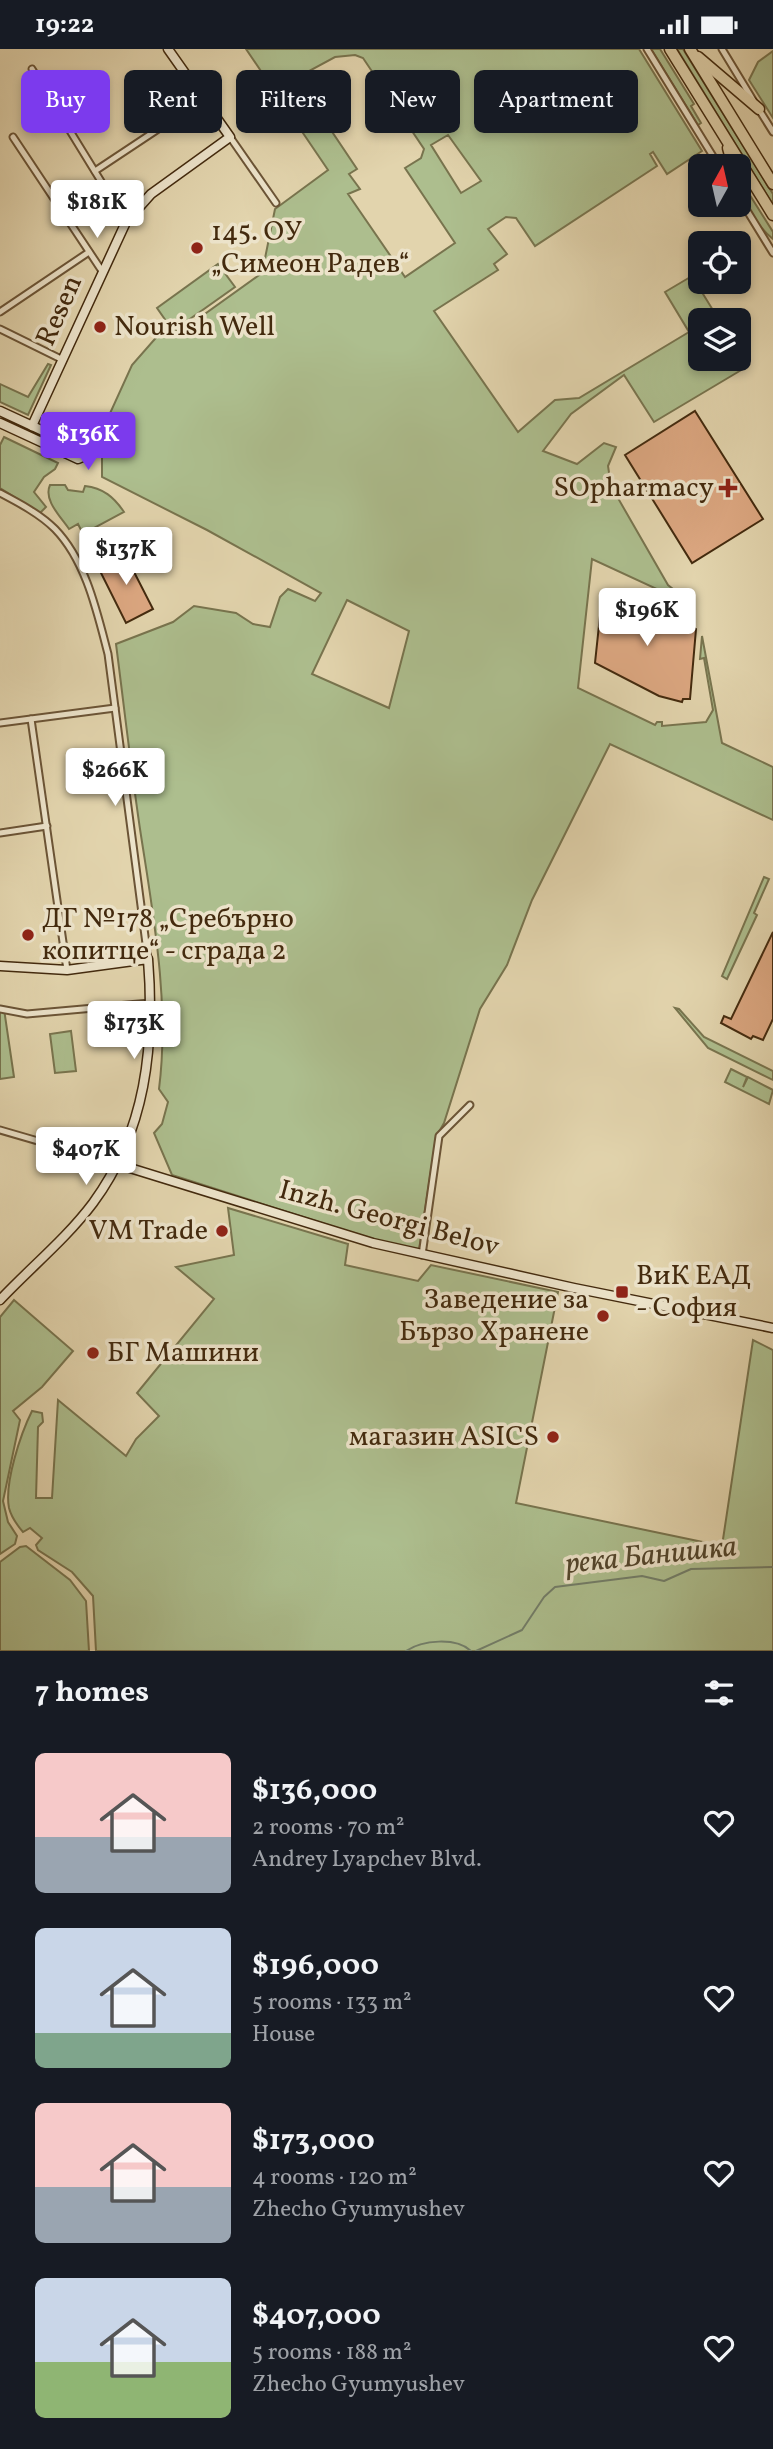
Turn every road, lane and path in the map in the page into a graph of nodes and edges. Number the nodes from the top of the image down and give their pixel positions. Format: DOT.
graph roads {
  1 [pos="168,49"];
  2 [pos="647,49"];
  3 [pos="670,49"];
  4 [pos="722,49"];
  5 [pos="690,50"];
  6 [pos="32,69"];
  7 [pos="182,70"];
  8 [pos="759,109"];
  9 [pos="222,126"];
  10 [pos="773,131"];
  11 [pos="152,133"];
  12 [pos="13,137"];
  13 [pos="230,137"];
  14 [pos="724,137"];
  15 [pos="712,154"];
  16 [pos="729,154"];
  17 [pos="95,171"];
  18 [pos="773,184"];
  19 [pos="276,203"];
  20 [pos="773,215"];
  21 [pos="751,217"];
  22 [pos="126,222"];
  23 [pos="89,252"];
  24 [pos="773,253"];
  25 [pos="102,271"];
  26 [pos="0,301"];
  27 [pos="2,311"];
  28 [pos="0,329"];
  29 [pos="63,360"];
  30 [pos="0,411"];
  31 [pos="1,426"];
  32 [pos="33,426"];
  33 [pos="0,493"];
  34 [pos="115,708"];
  35 [pos="31,719"];
  36 [pos="0,723"];
  37 [pos="47,827"];
  38 [pos="0,833"];
  39 [pos="148,959"];
  40 [pos="0,966"];
  41 [pos="68,970"];
  42 [pos="151,1003"];
  43 [pos="0,1009"];
  44 [pos="470,1105"];
  45 [pos="0,1130"];
  46 [pos="117,1164"];
  47 [pos="422,1255"];
  48 [pos="0,1286"];
  49 [pos="9,1290"];
  50 [pos="0,1300"];
  51 [pos="773,1328"];
  1 -- 7 [label="street"];
  2 -- 15 [label="street"];
  3 -- 14 [label="highway"];
  4 -- 8 [label="street"];
  5 -- 8 [label="highway"];
  5 -- 18 [label="highway"];
  6 -- 17 [label="street"];
  8 -- 10 [label="street"];
  9 -- 13 [label="street"];
  11 -- 17 [label="street"];
  12 -- 23 [label="street"];
  13 -- 19 [label="street"];
  13 -- 22 [label="street, Resen"];
  14 -- 16 [label="highway"];
  14 -- 20 [label="highway"];
  17 -- 22 [label="street"];
  21 -- 24 [label="street"];
  22 -- 25 [label="street, Resen"];
  23 -- 25 [label="street"];
  23 -- 27 [label="street"];
  25 -- 29 [label="street, Resen"];
  26 -- 27 [label="street"];
  28 -- 29 [label="street"];
  29 -- 32 [label="street, Resen"];
  30 -- 32 [label="street"];
  31 -- 32 [label="street"];
  33 -- 34 [label="street"];
  34 -- 35 [label="street"];
  34 -- 39 [label="street"];
  35 -- 36 [label="street"];
  35 -- 37 [label="street"];
  37 -- 38 [label="street"];
  37 -- 41 [label="street"];
  39 -- 41 [label="street"];
  39 -- 42 [label="street"];
  40 -- 41 [label="street"];
  42 -- 43 [label="street"];
  42 -- 46 [label="street"];
  44 -- 47 [label="street"];
  45 -- 46 [label="street, Inzh. Georgi Belov"];
  46 -- 47 [label="street, Inzh. Georgi Belov"];
  46 -- 49 [label="street"];
  47 -- 51 [label="street, Inzh. Georgi Belov"];
  48 -- 49 [label="street"];
  49 -- 50 [label="street"];
}
